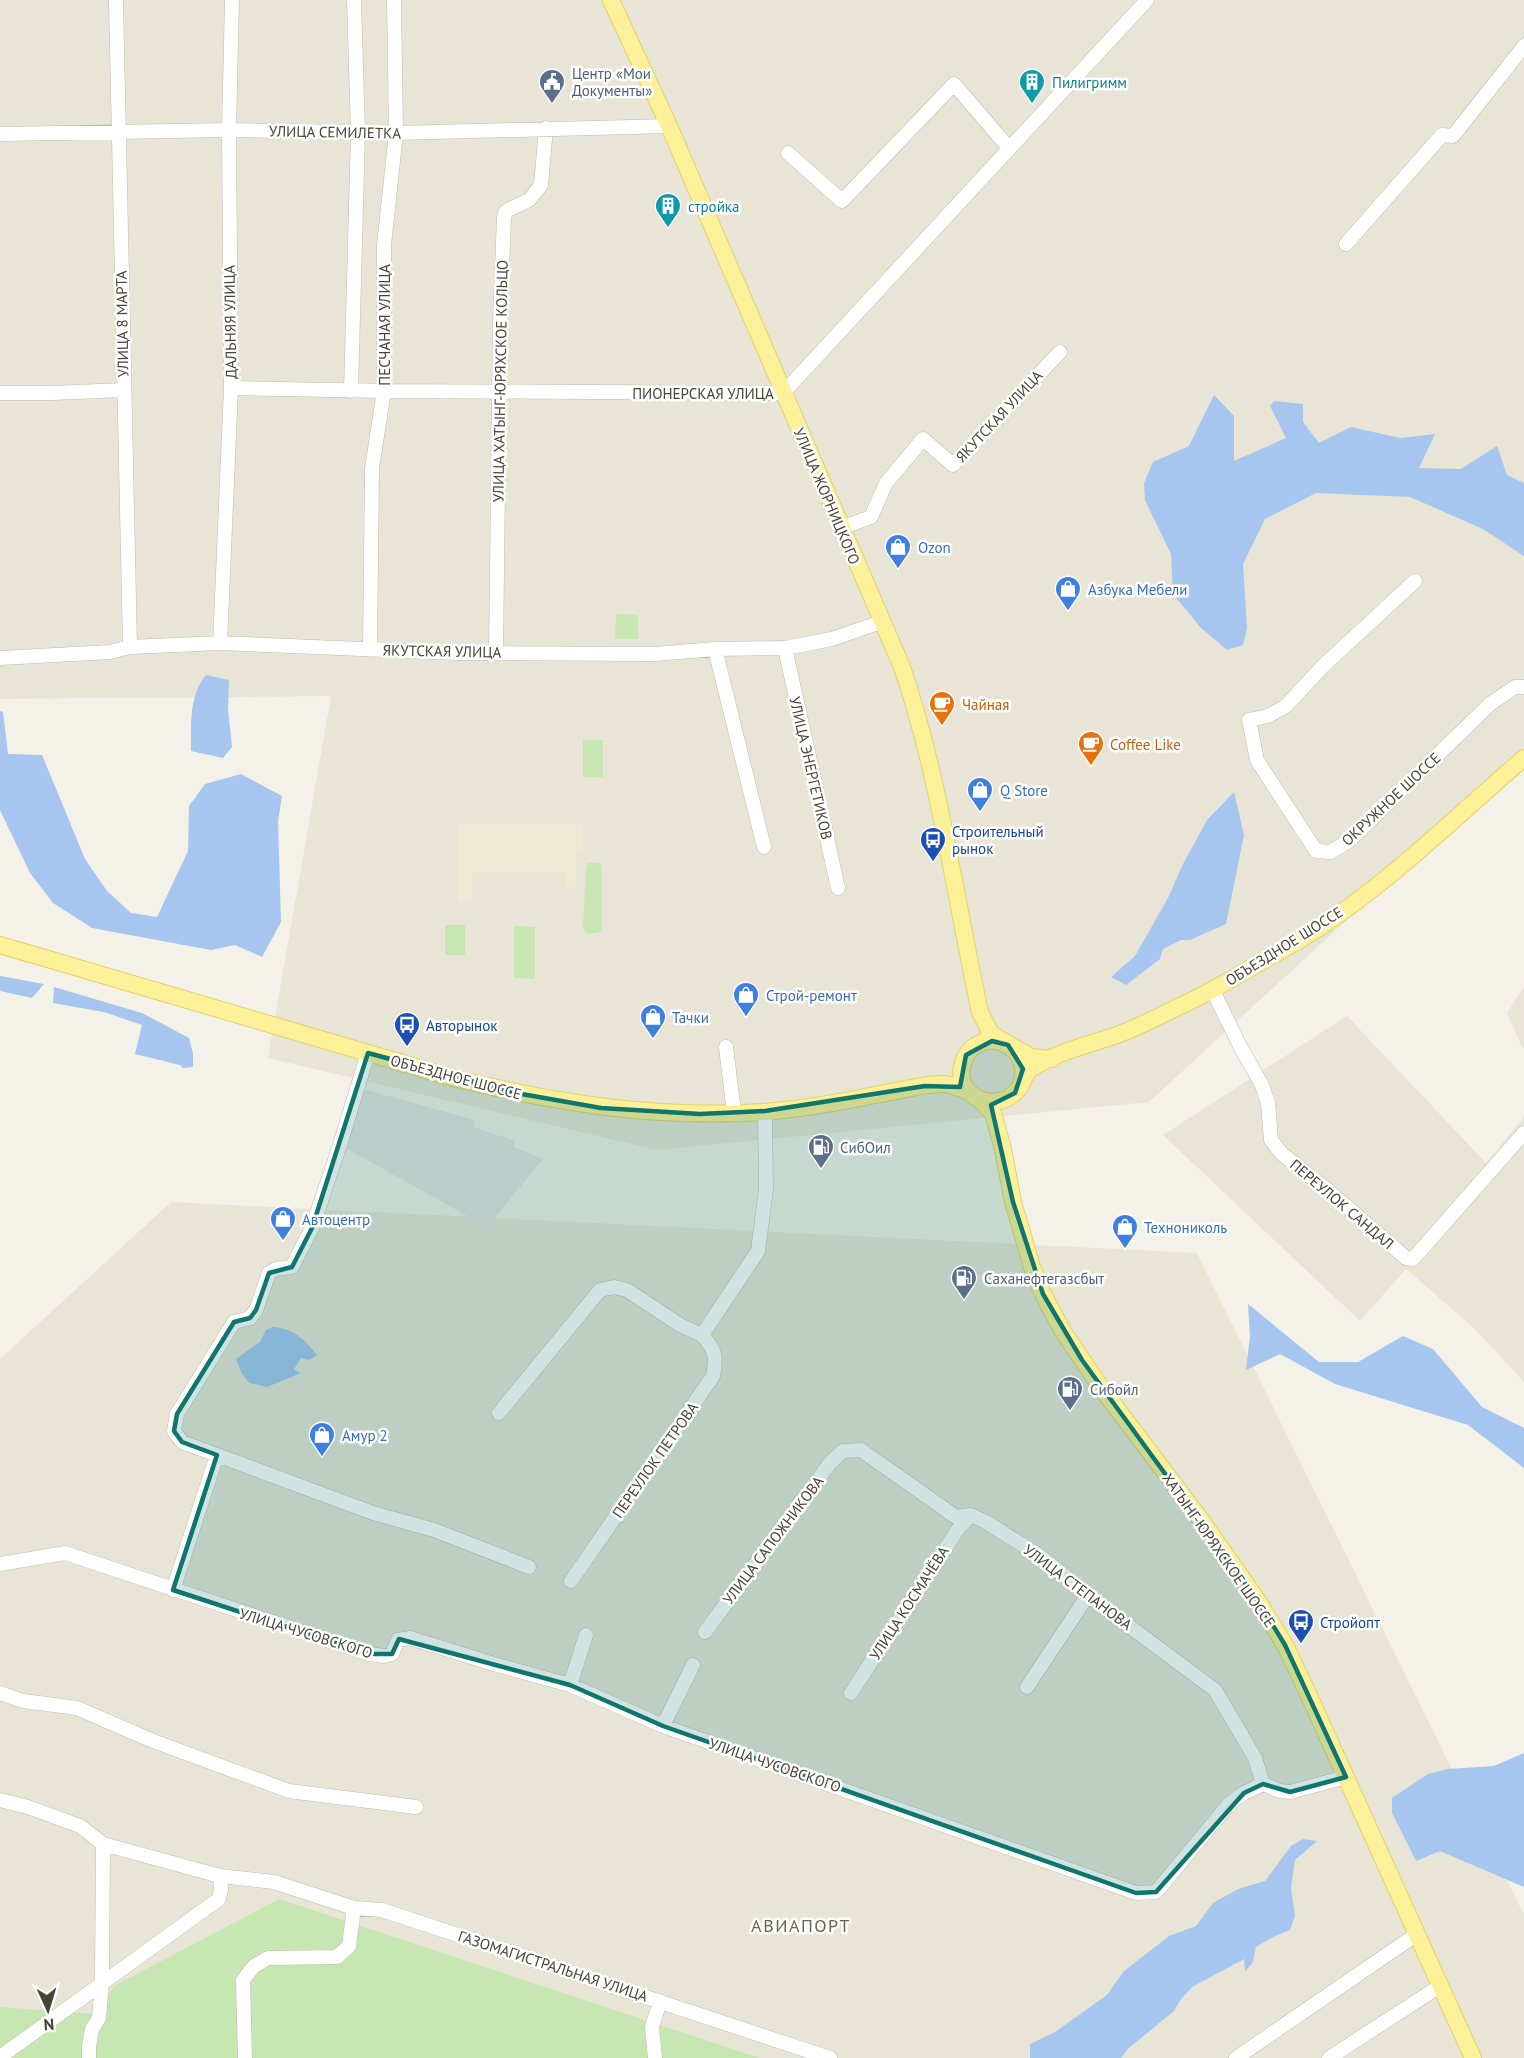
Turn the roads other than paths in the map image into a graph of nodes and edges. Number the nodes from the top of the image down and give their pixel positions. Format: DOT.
graph roads {
  1 [pos="116,0"];
  2 [pos="232,0"];
  3 [pos="354,0"];
  4 [pos="394,0"];
  5 [pos="611,0"];
  6 [pos="1147,0"];
  7 [pos="1524,46"];
  8 [pos="669,126"];
  9 [pos="546,128"];
  10 [pos="229,130"];
  11 [pos="118,131"];
  12 [pos="358,133"];
  13 [pos="0,134"];
  14 [pos="396,134"];
  15 [pos="1009,148"];
  16 [pos="788,153"];
  17 [pos="1346,244"];
  18 [pos="1060,352"];
  19 [pos="231,388"];
  20 [pos="124,390"];
  21 [pos="351,391"];
  22 [pos="384,391"];
  23 [pos="499,391"];
  24 [pos="0,393"];
  25 [pos="783,393"];
  26 [pos="841,528"];
  27 [pos="1415,580"];
  28 [pos="881,622"];
  29 [pos="220,643"];
  30 [pos="130,647"];
  31 [pos="785,648"];
  32 [pos="715,649"];
  33 [pos="370,650"];
  34 [pos="496,653"];
  35 [pos="0,658"];
  36 [pos="1524,687"];
  37 [pos="1524,758"];
  38 [pos="764,847"];
  39 [pos="838,888"];
  40 [pos="0,945"];
  41 [pos="1213,991"];
  42 [pos="980,1012"];
  43 [pos="1008,1045"];
  44 [pos="726,1047"];
  45 [pos="369,1053"];
  46 [pos="964,1059"];
  47 [pos="1052,1059"];
  48 [pos="925,1086"];
  49 [pos="1018,1088"];
  50 [pos="975,1096"];
  51 [pos="765,1112"];
  52 [pos="734,1113"];
  53 [pos="1524,1133"];
  54 [pos="1004,1149"];
  55 [pos="702,1335"];
  56 [pos="499,1413"];
  57 [pos="843,1451"];
  58 [pos="217,1455"];
  59 [pos="971,1515"];
  60 [pos="0,1564"];
  61 [pos="529,1567"];
  62 [pos="571,1581"];
  63 [pos="173,1590"];
  64 [pos="1088,1595"];
  65 [pos="705,1632"];
  66 [pos="586,1635"];
  67 [pos="693,1665"];
  68 [pos="570,1685"];
  69 [pos="1027,1687"];
  70 [pos="0,1693"];
  71 [pos="851,1693"];
  72 [pos="663,1726"];
  73 [pos="1346,1777"];
  74 [pos="1263,1784"];
  75 [pos="0,1800"];
  76 [pos="416,1807"];
  77 [pos="104,1844"];
  78 [pos="220,1876"];
  79 [pos="354,1908"];
  80 [pos="1417,1934"];
  81 [pos="102,1981"];
  82 [pos="1440,1986"];
  83 [pos="660,2001"];
  84 [pos="0,2057"];
  85 [pos="89,2058"];
  86 [pos="245,2058"];
  87 [pos="655,2058"];
  88 [pos="830,2058"];
  89 [pos="1236,2058"];
  90 [pos="1329,2058"];
  91 [pos="1473,2058"];
  1 -- 11 [label="street, УЛИЦА 8 МАРТА"];
  2 -- 10 [label="street, ДАЛЬНЯЯ УЛИЦА"];
  3 -- 12 [label="street, ПЕСЧАНАЯ УЛИЦА"];
  4 -- 14 [label="street, ПЕСЧАНАЯ УЛИЦА"];
  5 -- 8 [label="main road, УЛИЦА ЖОРНИЦКОГО"];
  6 -- 15 [label="street, ПИОНЕРСКАЯ УЛИЦА"];
  7 -- 17 [label="street"];
  8 -- 9 [label="street, УЛИЦА СЕМИЛЕТКА"];
  8 -- 25 [label="main road, УЛИЦА ЖОРНИЦКОГО"];
  9 -- 14 [label="street, УЛИЦА СЕМИЛЕТКА"];
  9 -- 23 [label="street, УЛИЦА ХАТЫНГ-ЮРЯХСКОЕ КОЛЬЦО"];
  10 -- 11 [label="street, УЛИЦА СЕМИЛЕТКА"];
  10 -- 12 [label="street, УЛИЦА СЕМИЛЕТКА"];
  10 -- 19 [label="street, ДАЛЬНЯЯ УЛИЦА"];
  11 -- 13 [label="street, УЛИЦА СЕМИЛЕТКА"];
  11 -- 20 [label="street, УЛИЦА 8 МАРТА"];
  12 -- 14 [label="street, УЛИЦА СЕМИЛЕТКА"];
  12 -- 21 [label="street, ПЕСЧАНАЯ УЛИЦА"];
  14 -- 22 [label="street, ПЕСЧАНАЯ УЛИЦА"];
  15 -- 16 [label="street"];
  15 -- 25 [label="street, ПИОНЕРСКАЯ УЛИЦА"];
  18 -- 26 [label="street, ЯКУТСКАЯ УЛИЦА"];
  19 -- 21 [label="street, ПИОНЕРСКАЯ УЛИЦА"];
  19 -- 29 [label="street, ДАЛЬНЯЯ УЛИЦА"];
  20 -- 24 [label="street"];
  20 -- 30 [label="street, УЛИЦА 8 МАРТА"];
  21 -- 22 [label="street, ПИОНЕРСКАЯ УЛИЦА"];
  22 -- 23 [label="street, ПИОНЕРСКАЯ УЛИЦА"];
  22 -- 33 [label="street, ПЕСЧАНАЯ УЛИЦА"];
  23 -- 25 [label="street, ПИОНЕРСКАЯ УЛИЦА"];
  23 -- 34 [label="street, УЛИЦА ХАТЫНГ-ЮРЯХСКОЕ КОЛЬЦО"];
  25 -- 26 [label="main road, УЛИЦА ЖОРНИЦКОГО"];
  26 -- 28 [label="main road, УЛИЦА ЖОРНИЦКОГО"];
  27 -- 36 [label="street, ОКРУЖНОЕ ШОССЕ"];
  28 -- 31 [label="street, ЯКУТСКАЯ УЛИЦА"];
  28 -- 42 [label="main road, УЛИЦА ЖОРНИЦКОГО"];
  29 -- 30 [label="street, ЯКУТСКАЯ УЛИЦА"];
  29 -- 33 [label="street, ЯКУТСКАЯ УЛИЦА"];
  30 -- 35 [label="street, ЯКУТСКАЯ УЛИЦА"];
  31 -- 32 [label="street, ЯКУТСКАЯ УЛИЦА"];
  31 -- 39 [label="street, УЛИЦА ЭНЕРГЕТИКОВ"];
  32 -- 34 [label="street, ЯКУТСКАЯ УЛИЦА"];
  32 -- 38 [label="street"];
  33 -- 34 [label="street, ЯКУТСКАЯ УЛИЦА"];
  37 -- 41 [label="main road, ОБЪЕЗДНОЕ ШОССЕ"];
  40 -- 45 [label="main road, ОБЪЕЗДНОЕ ШОССЕ"];
  41 -- 47 [label="main road, ОБЪЕЗДНОЕ ШОССЕ"];
  41 -- 53 [label="street, ПЕРЕУЛОК САНДАЛ"];
  42 -- 43 [label="main road, УЛИЦА ЖОРНИЦКОГО"];
  42 -- 46 [label="main road, УЛИЦА ЖОРНИЦКОГО"];
  43 -- 46 [label="main road"];
  43 -- 47 [label="main road"];
  43 -- 49 [label="main road"];
  44 -- 52 [label="street"];
  45 -- 52 [label="main road, ОБЪЕЗДНОЕ ШОССЕ"];
  45 -- 58 [label="street"];
  46 -- 48 [label="main road, ОБЪЕЗДНОЕ ШОССЕ"];
  46 -- 50 [label="main road"];
  47 -- 49 [label="main road, ОБЪЕЗДНОЕ ШОССЕ"];
  48 -- 50 [label="main road, ОБЪЕЗДНОЕ ШОССЕ"];
  48 -- 51 [label="main road, ОБЪЕЗДНОЕ ШОССЕ"];
  49 -- 50 [label="main road"];
  49 -- 54 [label="main road, ХАТЫНГ-ЮРЯХСКОЕ ШОССЕ"];
  50 -- 54 [label="main road, ХАТЫНГ-ЮРЯХСКОЕ ШОССЕ"];
  51 -- 52 [label="main road, ОБЪЕЗДНОЕ ШОССЕ"];
  51 -- 55 [label="street"];
  54 -- 73 [label="main road, ХАТЫНГ-ЮРЯХСКОЕ ШОССЕ"];
  55 -- 56 [label="street"];
  55 -- 62 [label="street, ПЕРЕУЛОК ПЕТРОВА"];
  57 -- 59 [label="street, УЛИЦА СТЕПАНОВА"];
  57 -- 65 [label="street, УЛИЦА САПОЖНИКОВА"];
  58 -- 61 [label="street"];
  58 -- 63 [label="street"];
  59 -- 64 [label="street, УЛИЦА СТЕПАНОВА"];
  59 -- 71 [label="street, УЛИЦА КОСМАЧЁВА"];
  60 -- 63 [label="street, УЛИЦА ЧУСОВСКОГО"];
  63 -- 68 [label="street, УЛИЦА ЧУСОВСКОГО"];
  64 -- 69 [label="street"];
  64 -- 74 [label="street, УЛИЦА СТЕПАНОВА"];
  66 -- 68 [label="street"];
  67 -- 72 [label="street"];
  68 -- 72 [label="street, УЛИЦА ЧУСОВСКОГО"];
  70 -- 76 [label="street"];
  72 -- 74 [label="street, УЛИЦА ЧУСОВСКОГО"];
  73 -- 74 [label="street"];
  73 -- 80 [label="main road, ХАТЫНГ-ЮРЯХСКОЕ ШОССЕ"];
  75 -- 77 [label="street"];
  77 -- 78 [label="street"];
  77 -- 81 [label="street"];
  78 -- 79 [label="street, ГАЗОМАГИСТРАЛЬНАЯ УЛИЦА"];
  78 -- 81 [label="street"];
  79 -- 83 [label="street, ГАЗОМАГИСТРАЛЬНАЯ УЛИЦА"];
  79 -- 86 [label="street"];
  80 -- 82 [label="main road, ХАТЫНГ-ЮРЯХСКОЕ ШОССЕ"];
  80 -- 89 [label="street"];
  81 -- 84 [label="street"];
  81 -- 85 [label="street"];
  82 -- 90 [label="street"];
  82 -- 91 [label="main road, ХАТЫНГ-ЮРЯХСКОЕ ШОССЕ"];
  83 -- 87 [label="street"];
  83 -- 88 [label="street, ГАЗОМАГИСТРАЛЬНАЯ УЛИЦА"];
}
